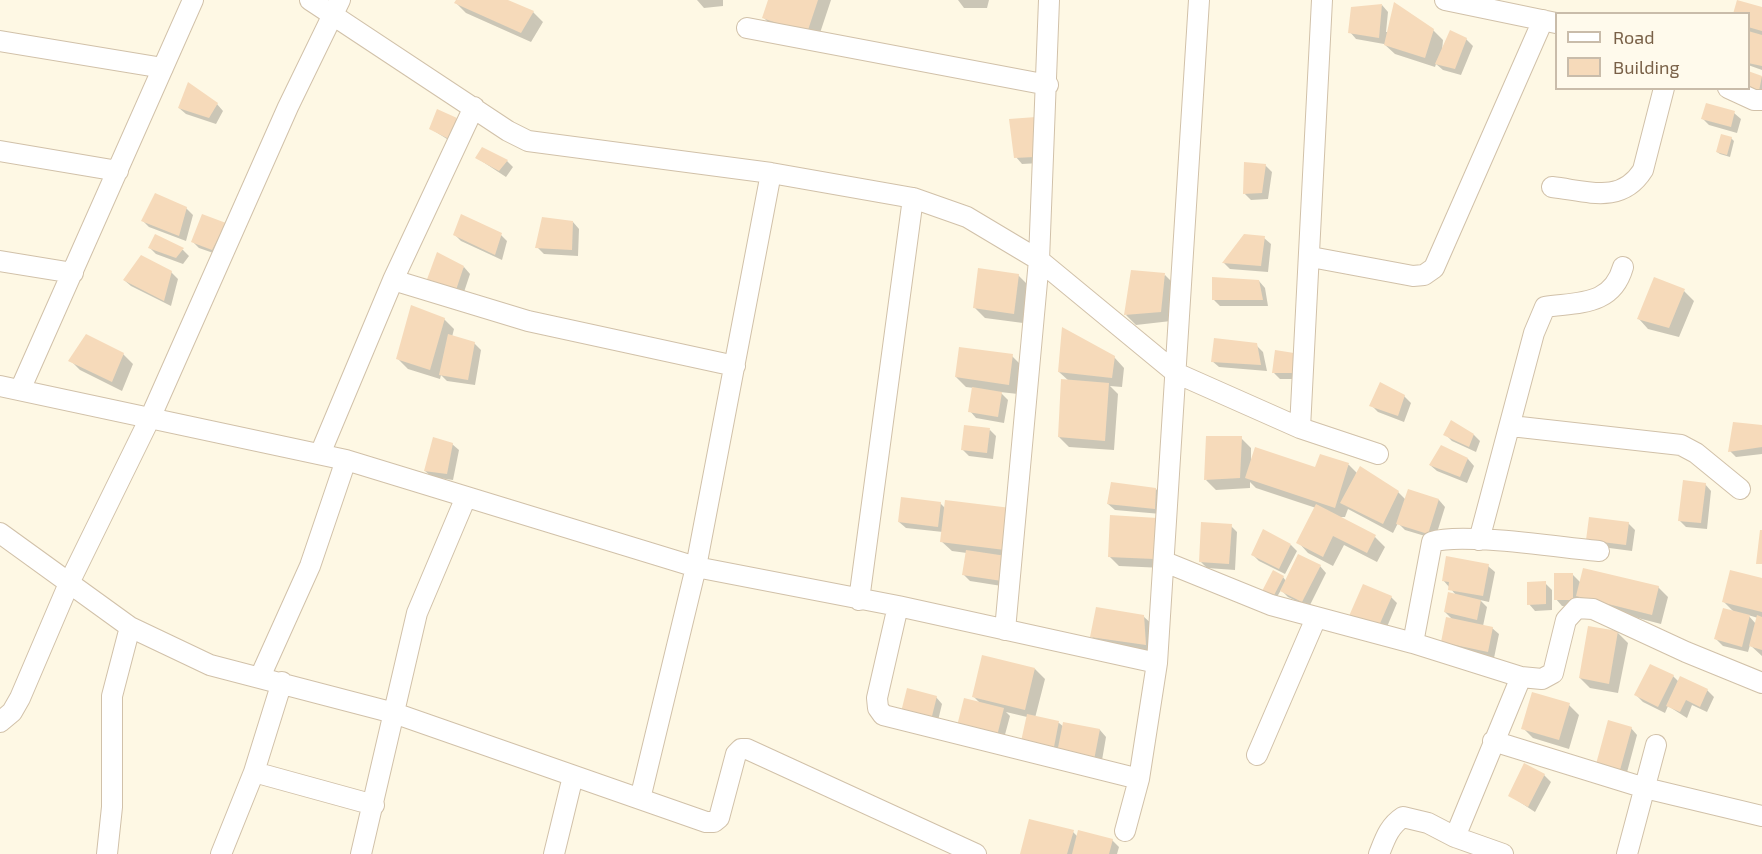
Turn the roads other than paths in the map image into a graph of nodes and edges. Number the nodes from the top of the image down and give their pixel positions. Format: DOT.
graph roads {
  1 [pos="193,0"];
  2 [pos="310,0"];
  3 [pos="1049,0"];
  4 [pos="1199,0"];
  5 [pos="1322,0"];
  6 [pos="1445,0"];
  7 [pos="337,7"];
  8 [pos="1550,21"];
  9 [pos="747,28"];
  10 [pos="0,41"];
  11 [pos="163,68"];
  12 [pos="1048,85"];
  13 [pos="1663,90"];
  14 [pos="1732,90"];
  15 [pos="1762,100"];
  16 [pos="474,107"];
  17 [pos="0,150"];
  18 [pos="118,171"];
  19 [pos="771,173"];
  20 [pos="1552,188"];
  21 [pos="913,198"];
  22 [pos="1311,257"];
  23 [pos="1039,260"];
  24 [pos="0,261"];
  25 [pos="1623,267"];
  26 [pos="74,273"];
  27 [pos="393,280"];
  28 [pos="735,366"];
  29 [pos="1176,373"];
  30 [pos="0,386"];
  31 [pos="20,390"];
  32 [pos="151,416"];
  33 [pos="1511,426"];
  34 [pos="1300,428"];
  35 [pos="320,454"];
  36 [pos="1378,454"];
  37 [pos="346,460"];
  38 [pos="1740,489"];
  39 [pos="466,496"];
  40 [pos="0,533"];
  41 [pos="1479,540"];
  42 [pos="1599,551"];
  43 [pos="1165,562"];
  44 [pos="696,567"];
  45 [pos="70,581"];
  46 [pos="859,600"];
  47 [pos="898,606"];
  48 [pos="1316,618"];
  49 [pos="130,627"];
  50 [pos="1005,630"];
  51 [pos="1413,643"];
  52 [pos="1157,663"];
  53 [pos="260,677"];
  54 [pos="1521,677"];
  55 [pos="282,682"];
  56 [pos="1762,683"];
  57 [pos="394,713"];
  58 [pos="0,722"];
  59 [pos="1493,741"];
  60 [pos="1656,745"];
  61 [pos="1257,755"];
  62 [pos="254,772"];
  63 [pos="573,776"];
  64 [pos="1140,779"];
  65 [pos="1645,788"];
  66 [pos="640,799"];
  67 [pos="374,805"];
  68 [pos="1762,816"];
  69 [pos="1125,831"];
  70 [pos="1455,837"];
  71 [pos="106,854"];
  72 [pos="221,854"];
  73 [pos="361,854"];
  74 [pos="554,854"];
  75 [pos="976,854"];
  76 [pos="1379,854"];
  77 [pos="1503,854"];
  78 [pos="1627,854"];
  1 -- 11 [label="street"];
  2 -- 7 [label="street"];
  3 -- 12 [label="street"];
  4 -- 29 [label="street"];
  5 -- 22 [label="street"];
  6 -- 8 [label="street"];
  7 -- 16 [label="street"];
  7 -- 32 [label="street"];
  8 -- 22 [label="street"];
  9 -- 12 [label="street"];
  10 -- 11 [label="street"];
  11 -- 18 [label="street"];
  12 -- 23 [label="street"];
  13 -- 20 [label="street"];
  14 -- 15 [label="street"];
  16 -- 19 [label="street"];
  16 -- 27 [label="street"];
  17 -- 18 [label="street"];
  18 -- 26 [label="street"];
  19 -- 21 [label="street"];
  19 -- 28 [label="street"];
  21 -- 23 [label="street"];
  21 -- 46 [label="street"];
  22 -- 34 [label="street"];
  23 -- 29 [label="street"];
  23 -- 50 [label="street"];
  24 -- 26 [label="street"];
  25 -- 33 [label="street"];
  26 -- 31 [label="street"];
  27 -- 28 [label="street"];
  27 -- 35 [label="street"];
  28 -- 44 [label="street"];
  29 -- 34 [label="street"];
  29 -- 43 [label="street"];
  30 -- 31 [label="street"];
  31 -- 32 [label="street"];
  32 -- 35 [label="street"];
  32 -- 45 [label="street"];
  33 -- 38 [label="street"];
  33 -- 41 [label="street"];
  34 -- 36 [label="street"];
  35 -- 37 [label="street"];
  37 -- 39 [label="street"];
  37 -- 53 [label="street"];
  39 -- 44 [label="street"];
  39 -- 57 [label="street"];
  40 -- 45 [label="street"];
  41 -- 42 [label="street"];
  41 -- 51 [label="street"];
  43 -- 48 [label="street"];
  43 -- 52 [label="street"];
  44 -- 46 [label="street"];
  44 -- 66 [label="street"];
  45 -- 49 [label="street"];
  45 -- 58 [label="street"];
  46 -- 47 [label="street"];
  47 -- 50 [label="street"];
  47 -- 64 [label="street"];
  48 -- 51 [label="street"];
  48 -- 61 [label="street"];
  49 -- 53 [label="street"];
  49 -- 71 [label="street"];
  50 -- 52 [label="street"];
  51 -- 54 [label="street"];
  52 -- 64 [label="street"];
  53 -- 55 [label="street"];
  54 -- 56 [label="street"];
  54 -- 59 [label="street"];
  55 -- 57 [label="street"];
  55 -- 62 [label="street"];
  57 -- 63 [label="street"];
  57 -- 67 [label="street"];
  59 -- 65 [label="street"];
  59 -- 70 [label="street"];
  60 -- 65 [label="street"];
  62 -- 67 [label="street"];
  62 -- 72 [label="street"];
  63 -- 66 [label="street"];
  63 -- 74 [label="street"];
  64 -- 69 [label="street"];
  65 -- 68 [label="street"];
  65 -- 78 [label="street"];
  66 -- 75 [label="street"];
  67 -- 73 [label="street"];
  70 -- 76 [label="street"];
  70 -- 77 [label="street"];
}
